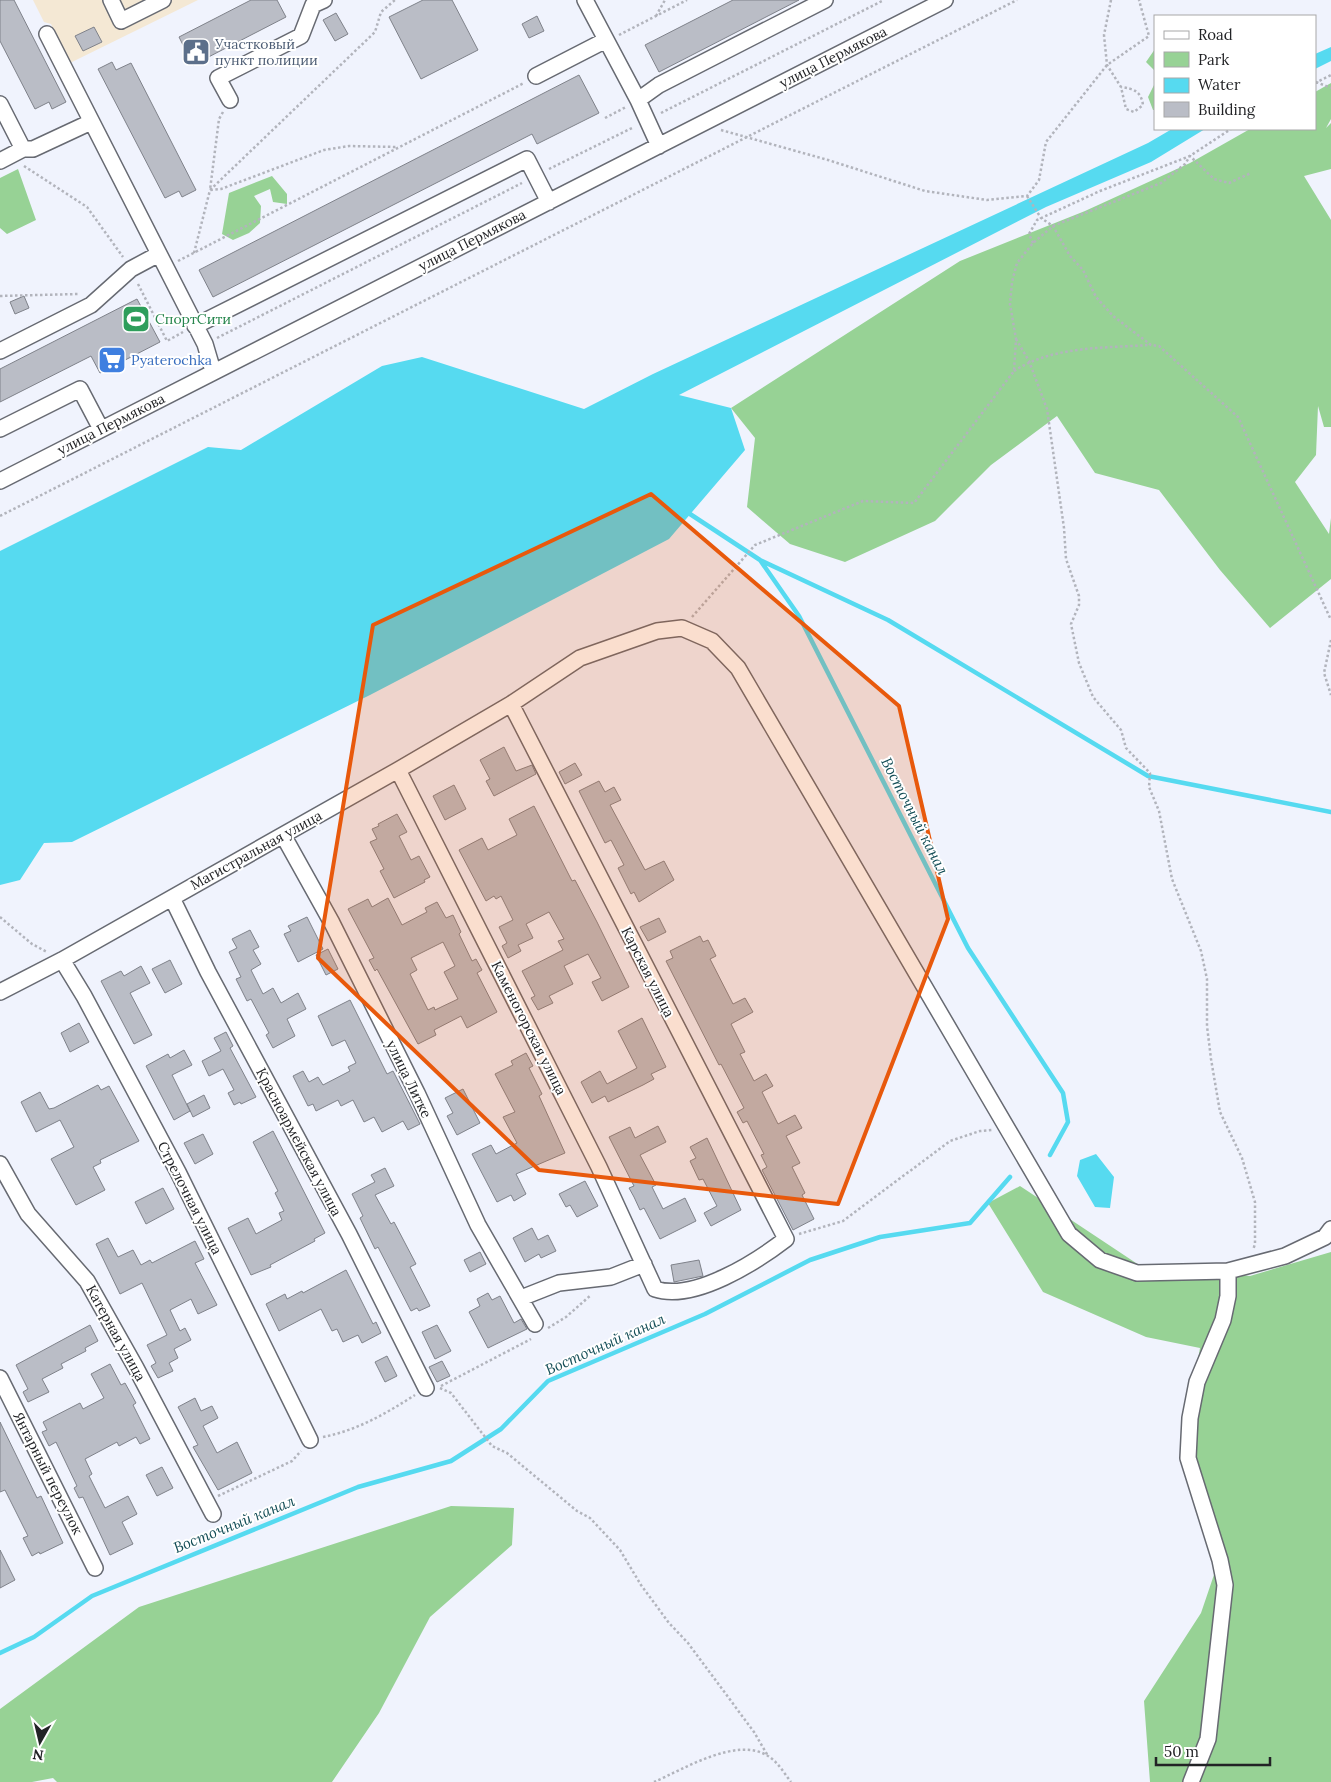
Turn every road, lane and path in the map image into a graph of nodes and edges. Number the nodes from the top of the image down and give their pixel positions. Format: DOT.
graph roads {
  1 [pos="111,0"];
  2 [pos="163,0"];
  3 [pos="324,0"];
  4 [pos="395,0"];
  5 [pos="585,0"];
  6 [pos="665,0"];
  7 [pos="687,0"];
  8 [pos="825,0"];
  9 [pos="945,0"];
  10 [pos="1017,0"];
  11 [pos="1111,0"];
  12 [pos="1139,0"];
  13 [pos="655,17"];
  14 [pos="47,34"];
  15 [pos="606,40"];
  16 [pos="1108,65"];
  17 [pos="1331,74"];
  18 [pos="536,76"];
  19 [pos="1316,82"];
  20 [pos="1122,87"];
  21 [pos="1331,88"];
  22 [pos="230,100"];
  23 [pos="638,100"];
  24 [pos="0,104"];
  25 [pos="605,118"];
  26 [pos="92,122"];
  27 [pos="700,124"];
  28 [pos="1229,130"];
  29 [pos="748,138"];
  30 [pos="659,146"];
  31 [pos="399,147"];
  32 [pos="22,149"];
  33 [pos="1190,156"];
  34 [pos="4,159"];
  35 [pos="1251,174"];
  36 [pos="210,190"];
  37 [pos="1027,196"];
  38 [pos="549,202"];
  39 [pos="1041,218"];
  40 [pos="1053,226"];
  41 [pos="1032,243"];
  42 [pos="194,253"];
  43 [pos="162,261"];
  44 [pos="131,269"];
  45 [pos="105,293"];
  46 [pos="0,296"];
  47 [pos="195,326"];
  48 [pos="1016,339"];
  49 [pos="1150,345"];
  50 [pos="0,351"];
  51 [pos="1029,361"];
  52 [pos="213,371"];
  53 [pos="1014,371"];
  54 [pos="0,429"];
  55 [pos="101,429"];
  56 [pos="0,481"];
  57 [pos="0,516"];
  58 [pos="1331,620"];
  59 [pos="682,628"];
  60 [pos="1331,640"];
  61 [pos="1331,695"];
  62 [pos="510,704"];
  63 [pos="398,770"];
  64 [pos="283,835"];
  65 [pos="172,898"];
  66 [pos="0,917"];
  67 [pos="62,960"];
  68 [pos="0,992"];
  69 [pos="1008,1129"];
  70 [pos="0,1164"];
  71 [pos="1331,1229"];
  72 [pos="786,1239"];
  73 [pos="644,1264"];
  74 [pos="1246,1266"];
  75 [pos="1228,1271"];
  76 [pos="521,1298"];
  77 [pos="535,1324"];
  78 [pos="0,1378"];
  79 [pos="432,1388"];
  80 [pos="310,1440"];
  81 [pos="213,1514"];
  82 [pos="95,1568"];
  83 [pos="768,1756"];
  84 [pos="654,1782"];
  85 [pos="791,1782"];
  86 [pos="1190,1782"];
  1 -- 2 [label="street"];
  3 -- 22 [label="street"];
  4 -- 36 [label="path"];
  5 -- 15 [label="street"];
  6 -- 13 [label="path"];
  7 -- 13 [label="path"];
  8 -- 23 [label="street"];
  9 -- 27 [label="street, улица Пермякова"];
  10 -- 29 [label="path"];
  11 -- 16 [label="path"];
  12 -- 16 [label="path"];
  13 -- 15 [label="path"];
  14 -- 26 [label="street"];
  15 -- 18 [label="street"];
  15 -- 23 [label="street"];
  16 -- 20 [label="path"];
  16 -- 37 [label="path"];
  17 -- 19 [label="path"];
  18 -- 31 [label="path"];
  19 -- 21 [label="path"];
  20 -- 20 [label="path"];
  22 -- 36 [label="path"];
  23 -- 25 [label="path"];
  23 -- 30 [label="street"];
  24 -- 32 [label="street"];
  26 -- 32 [label="street"];
  26 -- 43 [label="street"];
  27 -- 29 [label="path"];
  27 -- 30 [label="street, улица Пермякова"];
  28 -- 33 [label="path"];
  29 -- 37 [label="path"];
  29 -- 57 [label="path"];
  30 -- 38 [label="street, улица Пермякова"];
  31 -- 36 [label="path"];
  31 -- 42 [label="path"];
  32 -- 34 [label="street"];
  33 -- 35 [label="path"];
  33 -- 39 [label="path"];
  33 -- 40 [label="path"];
  34 -- 44 [label="path"];
  36 -- 42 [label="path"];
  37 -- 39 [label="path"];
  38 -- 47 [label="street"];
  38 -- 52 [label="street, улица Пермякова"];
  39 -- 40 [label="path"];
  39 -- 41 [label="path"];
  40 -- 41 [label="path"];
  40 -- 49 [label="path"];
  41 -- 48 [label="path"];
  42 -- 43 [label="path"];
  43 -- 44 [label="street"];
  43 -- 47 [label="street"];
  44 -- 45 [label="street"];
  44 -- 47 [label="path"];
  45 -- 46 [label="path"];
  45 -- 50 [label="street"];
  47 -- 52 [label="street"];
  48 -- 51 [label="path"];
  48 -- 53 [label="path"];
  49 -- 51 [label="path"];
  49 -- 58 [label="path"];
  51 -- 53 [label="path"];
  51 -- 74 [label="path"];
  52 -- 55 [label="street, улица Пермякова"];
  53 -- 59 [label="path"];
  54 -- 55 [label="street"];
  55 -- 56 [label="street, улица Пермякова"];
  59 -- 62 [label="street, Магистральная улица"];
  59 -- 69 [label="street"];
  60 -- 61 [label="path"];
  62 -- 63 [label="street, Магистральная улица"];
  62 -- 72 [label="street, Карская улица"];
  63 -- 64 [label="street, Магистральная улица"];
  63 -- 73 [label="street, Каменогорская улица"];
  64 -- 65 [label="street, Магистральная улица"];
  64 -- 76 [label="street, улица Литке"];
  65 -- 67 [label="street, Магистральная улица"];
  65 -- 79 [label="street, Красноармейская улица"];
  66 -- 67 [label="path"];
  67 -- 68 [label="street, Магистральная улица"];
  67 -- 80 [label="street, Стрелочная улица"];
  69 -- 72 [label="path"];
  69 -- 75 [label="street"];
  70 -- 81 [label="street, Катерная улица"];
  71 -- 74 [label="street"];
  72 -- 73 [label="street, Каменогорская улица"];
  73 -- 76 [label="street"];
  74 -- 75 [label="street"];
  75 -- 86 [label="street"];
  76 -- 77 [label="street, улица Литке"];
  78 -- 82 [label="street, Янтарный переулок"];
  79 -- 83 [label="path"];
  83 -- 84 [label="path"];
  83 -- 85 [label="path"];
}
